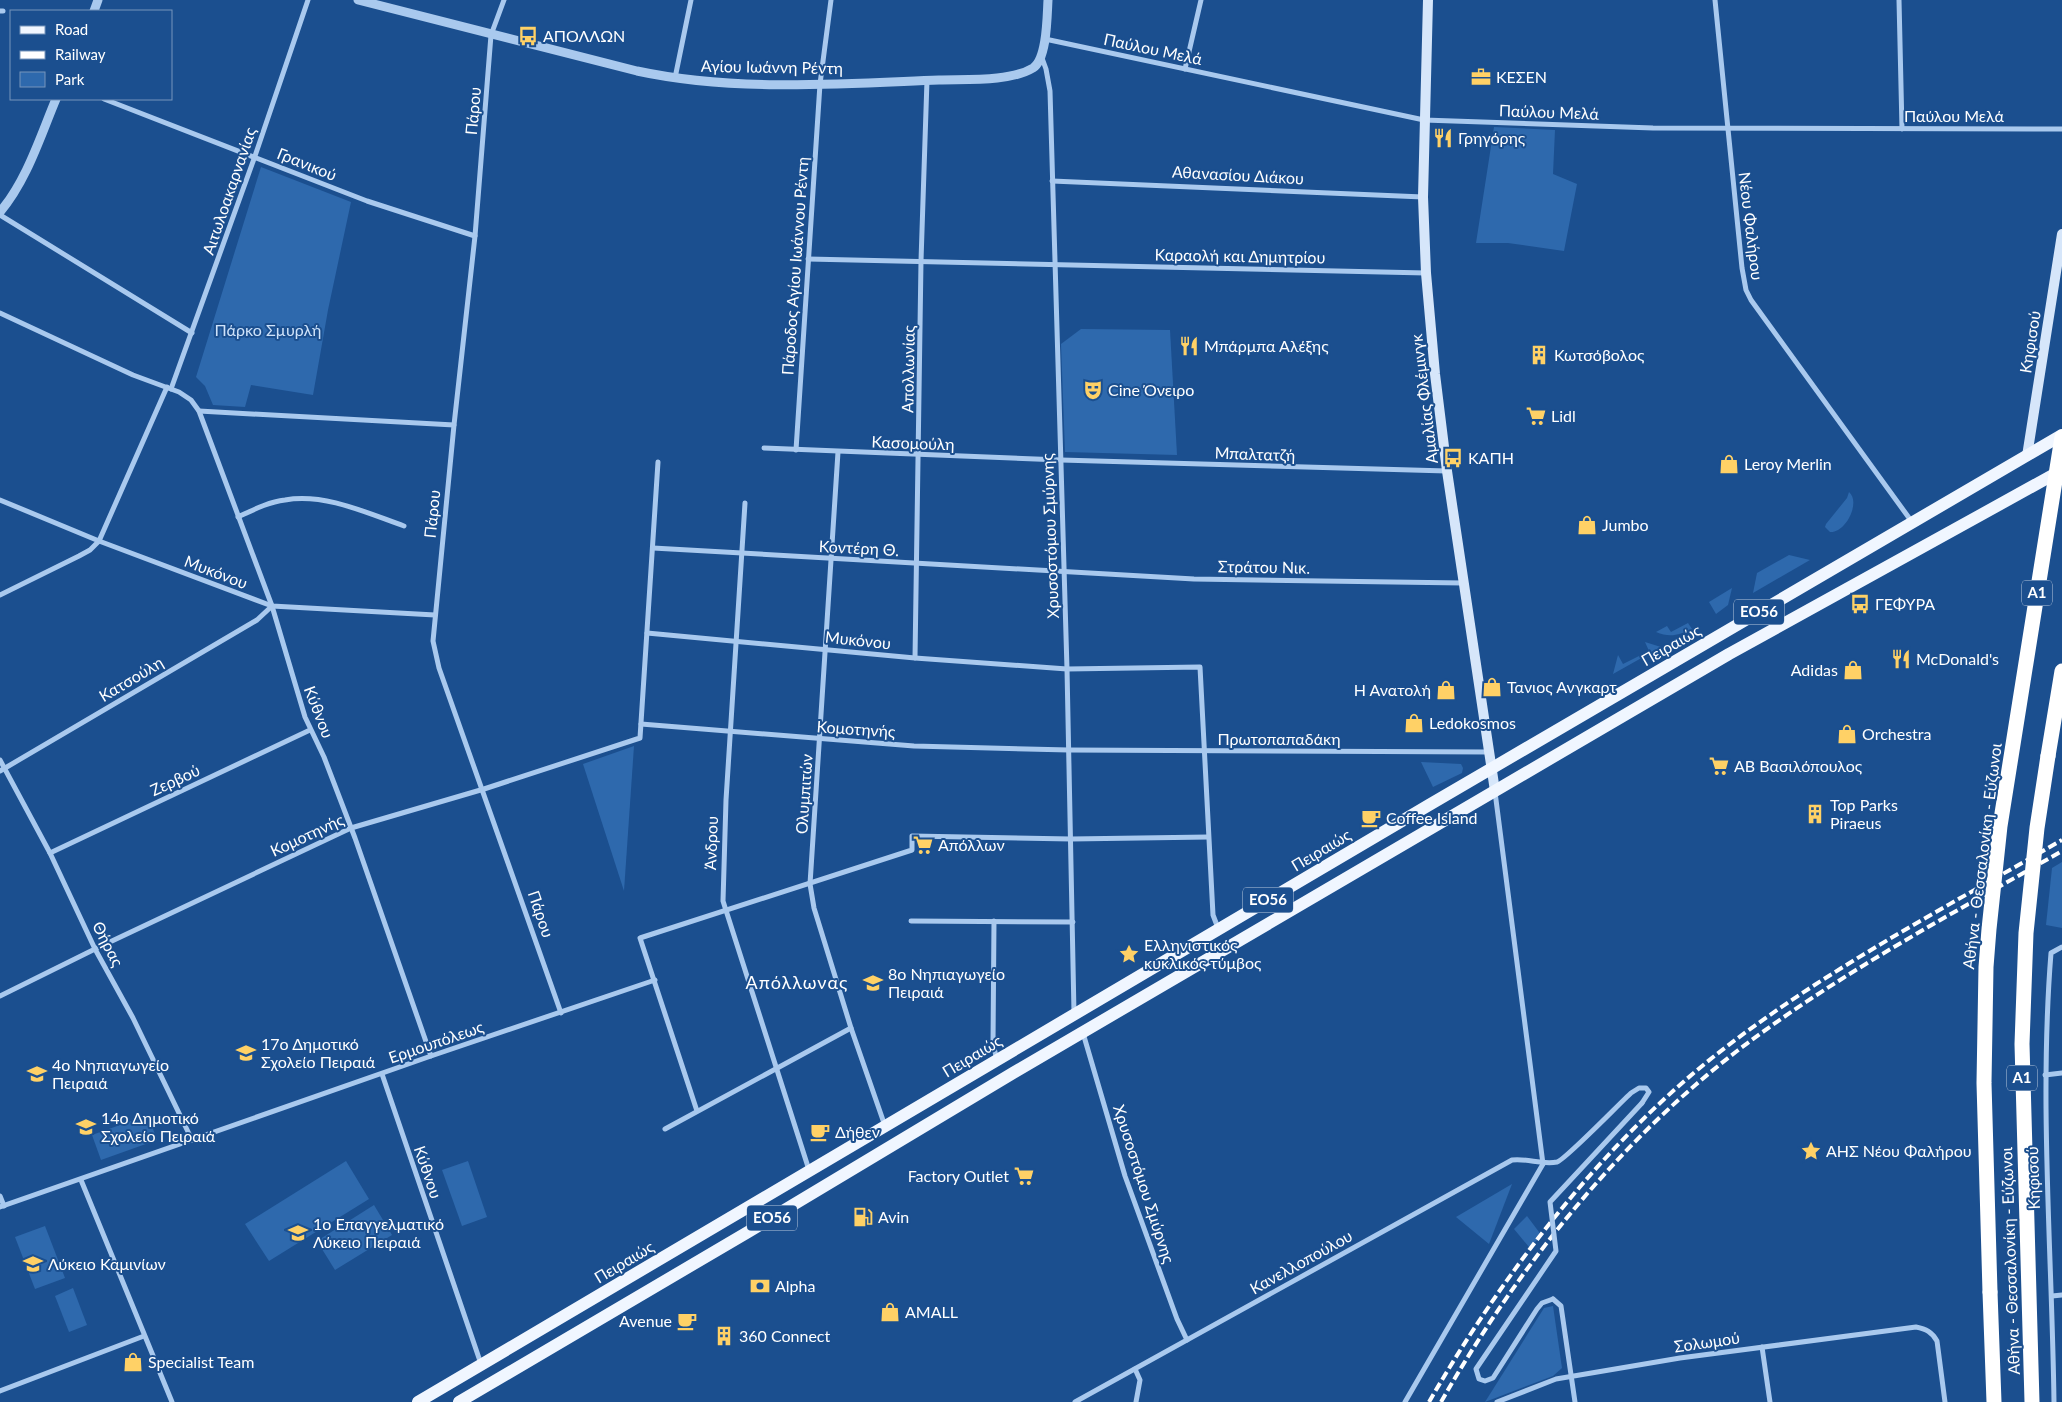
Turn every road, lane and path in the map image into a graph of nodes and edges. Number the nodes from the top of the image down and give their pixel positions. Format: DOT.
graph roads {
  1 [pos="308,0"];
  2 [pos="358,0"];
  3 [pos="504,0"];
  4 [pos="691,0"];
  5 [pos="831,0"];
  6 [pos="1048,0"];
  7 [pos="1201,0"];
  8 [pos="1428,0"];
  9 [pos="1714,0"];
  10 [pos="1899,0"];
  11 [pos="491,35"];
  12 [pos="1044,39"];
  13 [pos="1042,58"];
  14 [pos="1185,69"];
  15 [pos="674,79"];
  16 [pos="927,80"];
  17 [pos="820,84"];
  18 [pos="56,100"];
  19 [pos="107,100"];
  20 [pos="1424,120"];
  21 [pos="1726,128"];
  22 [pos="1902,129"];
  23 [pos="2062,129"];
  24 [pos="255,156"];
  25 [pos="1052,181"];
  26 [pos="1423,197"];
  27 [pos="0,213"];
  28 [pos="2062,234"];
  29 [pos="474,236"];
  30 [pos="808,259"];
  31 [pos="921,261"];
  32 [pos="1054,264"];
  33 [pos="1426,273"];
  34 [pos="0,313"];
  35 [pos="192,333"];
  36 [pos="169,388"];
  37 [pos="199,411"];
  38 [pos="454,425"];
  39 [pos="2062,436"];
  40 [pos="764,448"];
  41 [pos="796,450"];
  42 [pos="838,452"];
  43 [pos="919,456"];
  44 [pos="2027,456"];
  45 [pos="1061,460"];
  46 [pos="658,462"];
  47 [pos="2062,470"];
  48 [pos="1447,471"];
  49 [pos="0,500"];
  50 [pos="746,503"];
  51 [pos="238,517"];
  52 [pos="1912,522"];
  53 [pos="404,526"];
  54 [pos="100,541"];
  55 [pos="653,548"];
  56 [pos="743,553"];
  57 [pos="832,559"];
  58 [pos="917,564"];
  59 [pos="1064,572"];
  60 [pos="1464,583"];
  61 [pos="0,595"];
  62 [pos="272,606"];
  63 [pos="435,615"];
  64 [pos="647,633"];
  65 [pos="737,642"];
  66 [pos="826,649"];
  67 [pos="915,658"];
  68 [pos="1067,669"];
  69 [pos="2062,671"];
  70 [pos="641,724"];
  71 [pos="310,730"];
  72 [pos="731,731"];
  73 [pos="820,739"];
  74 [pos="1069,750"];
  75 [pos="1204,752"];
  76 [pos="1489,752"];
  77 [pos="0,760"];
  78 [pos="2,769"];
  79 [pos="1492,769"];
  80 [pos="484,789"];
  81 [pos="1495,791"];
  82 [pos="351,828"];
  83 [pos="1208,837"];
  84 [pos="1071,839"];
  85 [pos="50,853"];
  86 [pos="810,884"];
  87 [pos="724,910"];
  88 [pos="911,921"];
  89 [pos="994,922"];
  90 [pos="1073,922"];
  91 [pos="1219,929"];
  92 [pos="2062,947"];
  93 [pos="95,949"];
  94 [pos="655,980"];
  95 [pos="0,996"];
  96 [pos="562,1013"];
  97 [pos="1074,1015"];
  98 [pos="851,1028"];
  99 [pos="1083,1033"];
  100 [pos="431,1056"];
  101 [pos="997,1060"];
  102 [pos="776,1068"];
  103 [pos="2062,1073"];
  104 [pos="382,1074"];
  105 [pos="2044,1075"];
  106 [pos="697,1112"];
  107 [pos="885,1126"];
  108 [pos="665,1129"];
  109 [pos="192,1140"];
  110 [pos="1543,1164"];
  111 [pos="810,1171"];
  112 [pos="81,1180"];
  113 [pos="0,1196"];
  114 [pos="2,1207"];
  115 [pos="2062,1295"];
  116 [pos="2052,1296"];
  117 [pos="144,1336"];
  118 [pos="1187,1340"];
  119 [pos="1762,1347"];
  120 [pos="481,1364"];
  121 [pos="1135,1369"];
  122 [pos="1572,1376"];
  123 [pos="0,1392"];
  124 [pos="172,1402"];
  125 [pos="418,1402"];
  126 [pos="459,1402"];
  127 [pos="1074,1402"];
  128 [pos="1136,1402"];
  129 [pos="1405,1402"];
  130 [pos="1497,1402"];
  131 [pos="1576,1402"];
  132 [pos="1770,1402"];
  133 [pos="1945,1402"];
  134 [pos="1994,1402"];
  135 [pos="2032,1402"];
  136 [pos="2054,1402"];
  1 -- 24 [label="street, Αιτωλοακαρνανίας"];
  2 -- 11 [label="street, Αγίου Ιωάννη Ρέντη"];
  3 -- 11 [label="street, Πάρου"];
  4 -- 15 [label="street"];
  5 -- 17 [label="street, Πάροδος Αγίου Ιωάννου Ρέντη"];
  6 -- 12 [label="street"];
  7 -- 14 [label="street"];
  8 -- 20 [label="main road, Αμαλίας Φλέμινγκ"];
  9 -- 21 [label="street, Νέου Φαλήρου"];
  10 -- 22 [label="street"];
  11 -- 15 [label="street, Αγίου Ιωάννη Ρέντη"];
  11 -- 29 [label="street, Πάρου"];
  12 -- 13 [label="street"];
  12 -- 14 [label="street, Παύλου Μελά"];
  13 -- 16 [label="street, Αγίου Ιωάννη Ρέντη"];
  13 -- 25 [label="street, Χρυσοστόμου Σμύρνης"];
  14 -- 20 [label="street, Παύλου Μελά"];
  15 -- 17 [label="street, Αγίου Ιωάννη Ρέντη"];
  16 -- 17 [label="street, Αγίου Ιωάννη Ρέντη"];
  16 -- 31 [label="street, Απολλωνίας"];
  17 -- 30 [label="street, Πάροδος Αγίου Ιωάννου Ρέντη"];
  18 -- 27 [label="street"];
  19 -- 24 [label="street, Γρανικού"];
  20 -- 21 [label="street, Παύλου Μελά"];
  20 -- 26 [label="main road, Αμαλίας Φλέμινγκ"];
  21 -- 22 [label="street, Παύλου Μελά"];
  21 -- 52 [label="street, Νέου Φαλήρου"];
  22 -- 23 [label="street, Παύλου Μελά"];
  24 -- 29 [label="street, Γρανικού"];
  24 -- 35 [label="street, Αιτωλοακαρνανίας"];
  25 -- 26 [label="street, Αθανασίου Διάκου"];
  25 -- 32 [label="street, Χρυσοστόμου Σμύρνης"];
  26 -- 33 [label="main road, Αμαλίας Φλέμινγκ"];
  27 -- 35 [label="street"];
  28 -- 44 [label="main road, Κηφισού"];
  29 -- 38 [label="street, Πάρου"];
  30 -- 31 [label="street, Καραολή και Δημητρίου"];
  30 -- 41 [label="street, Πάροδος Αγίου Ιωάννου Ρέντη"];
  31 -- 32 [label="street, Καραολή και Δημητρίου"];
  31 -- 43 [label="street, Απολλωνίας"];
  32 -- 33 [label="street, Καραολή και Δημητρίου"];
  32 -- 45 [label="street, Χρυσοστόμου Σμύρνης"];
  33 -- 48 [label="main road, Αμαλίας Φλέμινγκ"];
  34 -- 36 [label="street, Κύθνου"];
  35 -- 36 [label="street, Αιτωλοακαρνανίας"];
  36 -- 37 [label="street, Κύθνου"];
  36 -- 54 [label="street, Αιτωλοακαρνανίας"];
  37 -- 38 [label="street"];
  37 -- 51 [label="street, Κύθνου"];
  38 -- 63 [label="street, Πάρου"];
  39 -- 44 [label="main road, Πειραιώς / ΕΟ56"];
  39 -- 134 [label="highway, Αθήνα - Θεσσαλονίκη - Εύζωνοι / Α1, bridge"];
  40 -- 41 [label="street, Κασομούλη"];
  41 -- 42 [label="street, Κασομούλη"];
  42 -- 43 [label="street, Κασομούλη"];
  42 -- 57 [label="street, Ολυμπιτών"];
  43 -- 45 [label="street, Κασομούλη"];
  43 -- 58 [label="street, Απολλωνίας"];
  44 -- 52 [label="main road, Πειραιώς / ΕΟ56"];
  45 -- 48 [label="street, Μπαλτατζή"];
  45 -- 59 [label="street, Χρυσοστόμου Σμύρνης"];
  46 -- 55 [label="street"];
  47 -- 81 [label="main road, ΕΟ56"];
  48 -- 60 [label="main road, Αμαλίας Φλέμινγκ"];
  49 -- 54 [label="street, Μυκόνου"];
  50 -- 56 [label="street, Άνδρου"];
  51 -- 53 [label="street"];
  51 -- 62 [label="street, Κύθνου"];
  52 -- 79 [label="main road, Πειραιώς / ΕΟ56"];
  54 -- 61 [label="street"];
  54 -- 62 [label="street, Μυκόνου"];
  55 -- 56 [label="street, Κοντέρη Θ."];
  55 -- 64 [label="street"];
  56 -- 57 [label="street, Κοντέρη Θ."];
  56 -- 65 [label="street, Άνδρου"];
  57 -- 58 [label="street, Κοντέρη Θ."];
  57 -- 66 [label="street, Ολυμπιτών"];
  58 -- 59 [label="street, Κοντέρη Θ."];
  58 -- 67 [label="street, Απολλωνίας"];
  59 -- 60 [label="street, Στράτου Νικ."];
  59 -- 68 [label="street, Χρυσοστόμου Σμύρνης"];
  60 -- 76 [label="main road, Αμαλίας Φλέμινγκ"];
  62 -- 63 [label="street, Μυκόνου"];
  62 -- 71 [label="street, Κύθνου"];
  62 -- 78 [label="street, Κατσούλη"];
  63 -- 80 [label="street, Πάρου"];
  64 -- 65 [label="street, Μυκόνου"];
  64 -- 70 [label="street"];
  65 -- 66 [label="street, Μυκόνου"];
  65 -- 72 [label="street, Άνδρου"];
  66 -- 67 [label="street, Μυκόνου"];
  66 -- 73 [label="street, Ολυμπιτών"];
  67 -- 68 [label="street, Μυκόνου"];
  68 -- 74 [label="street, Χρυσοστόμου Σμύρνης"];
  68 -- 75 [label="street, Μυκόνου"];
  69 -- 135 [label="highway, Αθήνα - Θεσσαλονίκη - Εύζωνοι / Α1, bridge"];
  70 -- 72 [label="street, Κομοτηνής"];
  70 -- 80 [label="street, Κομοτηνής"];
  71 -- 82 [label="street, Κύθνου"];
  71 -- 85 [label="street, Ζερβού"];
  72 -- 73 [label="street, Κομοτηνής"];
  72 -- 87 [label="street, Άνδρου"];
  73 -- 74 [label="street, Κομοτηνής"];
  73 -- 86 [label="street, Ολυμπιτών"];
  74 -- 75 [label="street, Πρωτοπαπαδάκη"];
  74 -- 84 [label="street, Χρυσοστόμου Σμύρνης"];
  75 -- 76 [label="street, Πρωτοπαπαδάκη"];
  75 -- 83 [label="street"];
  76 -- 79 [label="main road, Αμαλίας Φλέμινγκ"];
  77 -- 78 [label="street, Θήρας"];
  78 -- 85 [label="street, Θήρας"];
  79 -- 81 [label="main road, Αμαλίας Φλέμινγκ"];
  79 -- 91 [label="main road, Πειραιώς / ΕΟ56"];
  80 -- 82 [label="street, Κομοτηνής"];
  80 -- 96 [label="street, Πάρου"];
  81 -- 99 [label="main road, ΕΟ56"];
  81 -- 110 [label="street"];
  82 -- 93 [label="street, Κομοτηνής"];
  82 -- 100 [label="street, Κύθνου"];
  83 -- 84 [label="street"];
  83 -- 91 [label="street"];
  84 -- 86 [label="street"];
  84 -- 90 [label="street, Χρυσοστόμου Σμύρνης"];
  85 -- 93 [label="street, Θήρας"];
  86 -- 87 [label="street"];
  86 -- 98 [label="street, Ολυμπιτών"];
  87 -- 94 [label="street"];
  87 -- 102 [label="street, Άνδρου"];
  88 -- 89 [label="street"];
  89 -- 90 [label="street"];
  89 -- 101 [label="street"];
  90 -- 97 [label="street, Χρυσοστόμου Σμύρνης"];
  91 -- 97 [label="main road, Πειραιώς / ΕΟ56"];
  92 -- 105 [label="street, Κηφισού"];
  93 -- 95 [label="street, Κομοτηνής"];
  93 -- 109 [label="street, Θήρας"];
  94 -- 96 [label="street, Ερμουπόλεως"];
  94 -- 106 [label="street"];
  96 -- 100 [label="street, Ερμουπόλεως"];
  97 -- 101 [label="main road, Πειραιώς / ΕΟ56"];
  98 -- 102 [label="street"];
  98 -- 107 [label="street, Ολυμπιτών"];
  99 -- 118 [label="street, Χρυσοστόμου Σμύρνης"];
  99 -- 126 [label="main road, ΕΟ56"];
  100 -- 104 [label="street, Ερμουπόλεως"];
  101 -- 107 [label="main road, Πειραιώς / ΕΟ56"];
  102 -- 106 [label="street"];
  102 -- 111 [label="street, Άνδρου"];
  103 -- 105 [label="street"];
  104 -- 109 [label="street, Ερμουπόλεως"];
  104 -- 120 [label="street, Κύθνου"];
  105 -- 116 [label="street, Κηφισού"];
  106 -- 108 [label="street"];
  107 -- 111 [label="main road, Πειραιώς / ΕΟ56"];
  109 -- 112 [label="street, Ερμουπόλεως"];
  110 -- 118 [label="street, Κανελλοπούλου"];
  110 -- 122 [label="street, bridge"];
  110 -- 129 [label="street"];
  111 -- 120 [label="main road, Πειραιώς / ΕΟ56"];
  112 -- 114 [label="street, Ερμουπόλεως"];
  112 -- 117 [label="street"];
  113 -- 114 [label="street"];
  115 -- 116 [label="street"];
  116 -- 136 [label="street, Κηφισού"];
  117 -- 123 [label="street"];
  117 -- 124 [label="street"];
  118 -- 121 [label="street, Κανελλοπούλου"];
  119 -- 122 [label="street, Σολωμού"];
  119 -- 132 [label="street"];
  119 -- 133 [label="street, Σολωμού"];
  120 -- 125 [label="main road, Πειραιώς / ΕΟ56"];
  121 -- 127 [label="street, Κανελλοπούλου"];
  121 -- 128 [label="street"];
  122 -- 130 [label="street, Σολωμού"];
  122 -- 131 [label="street"];
}
